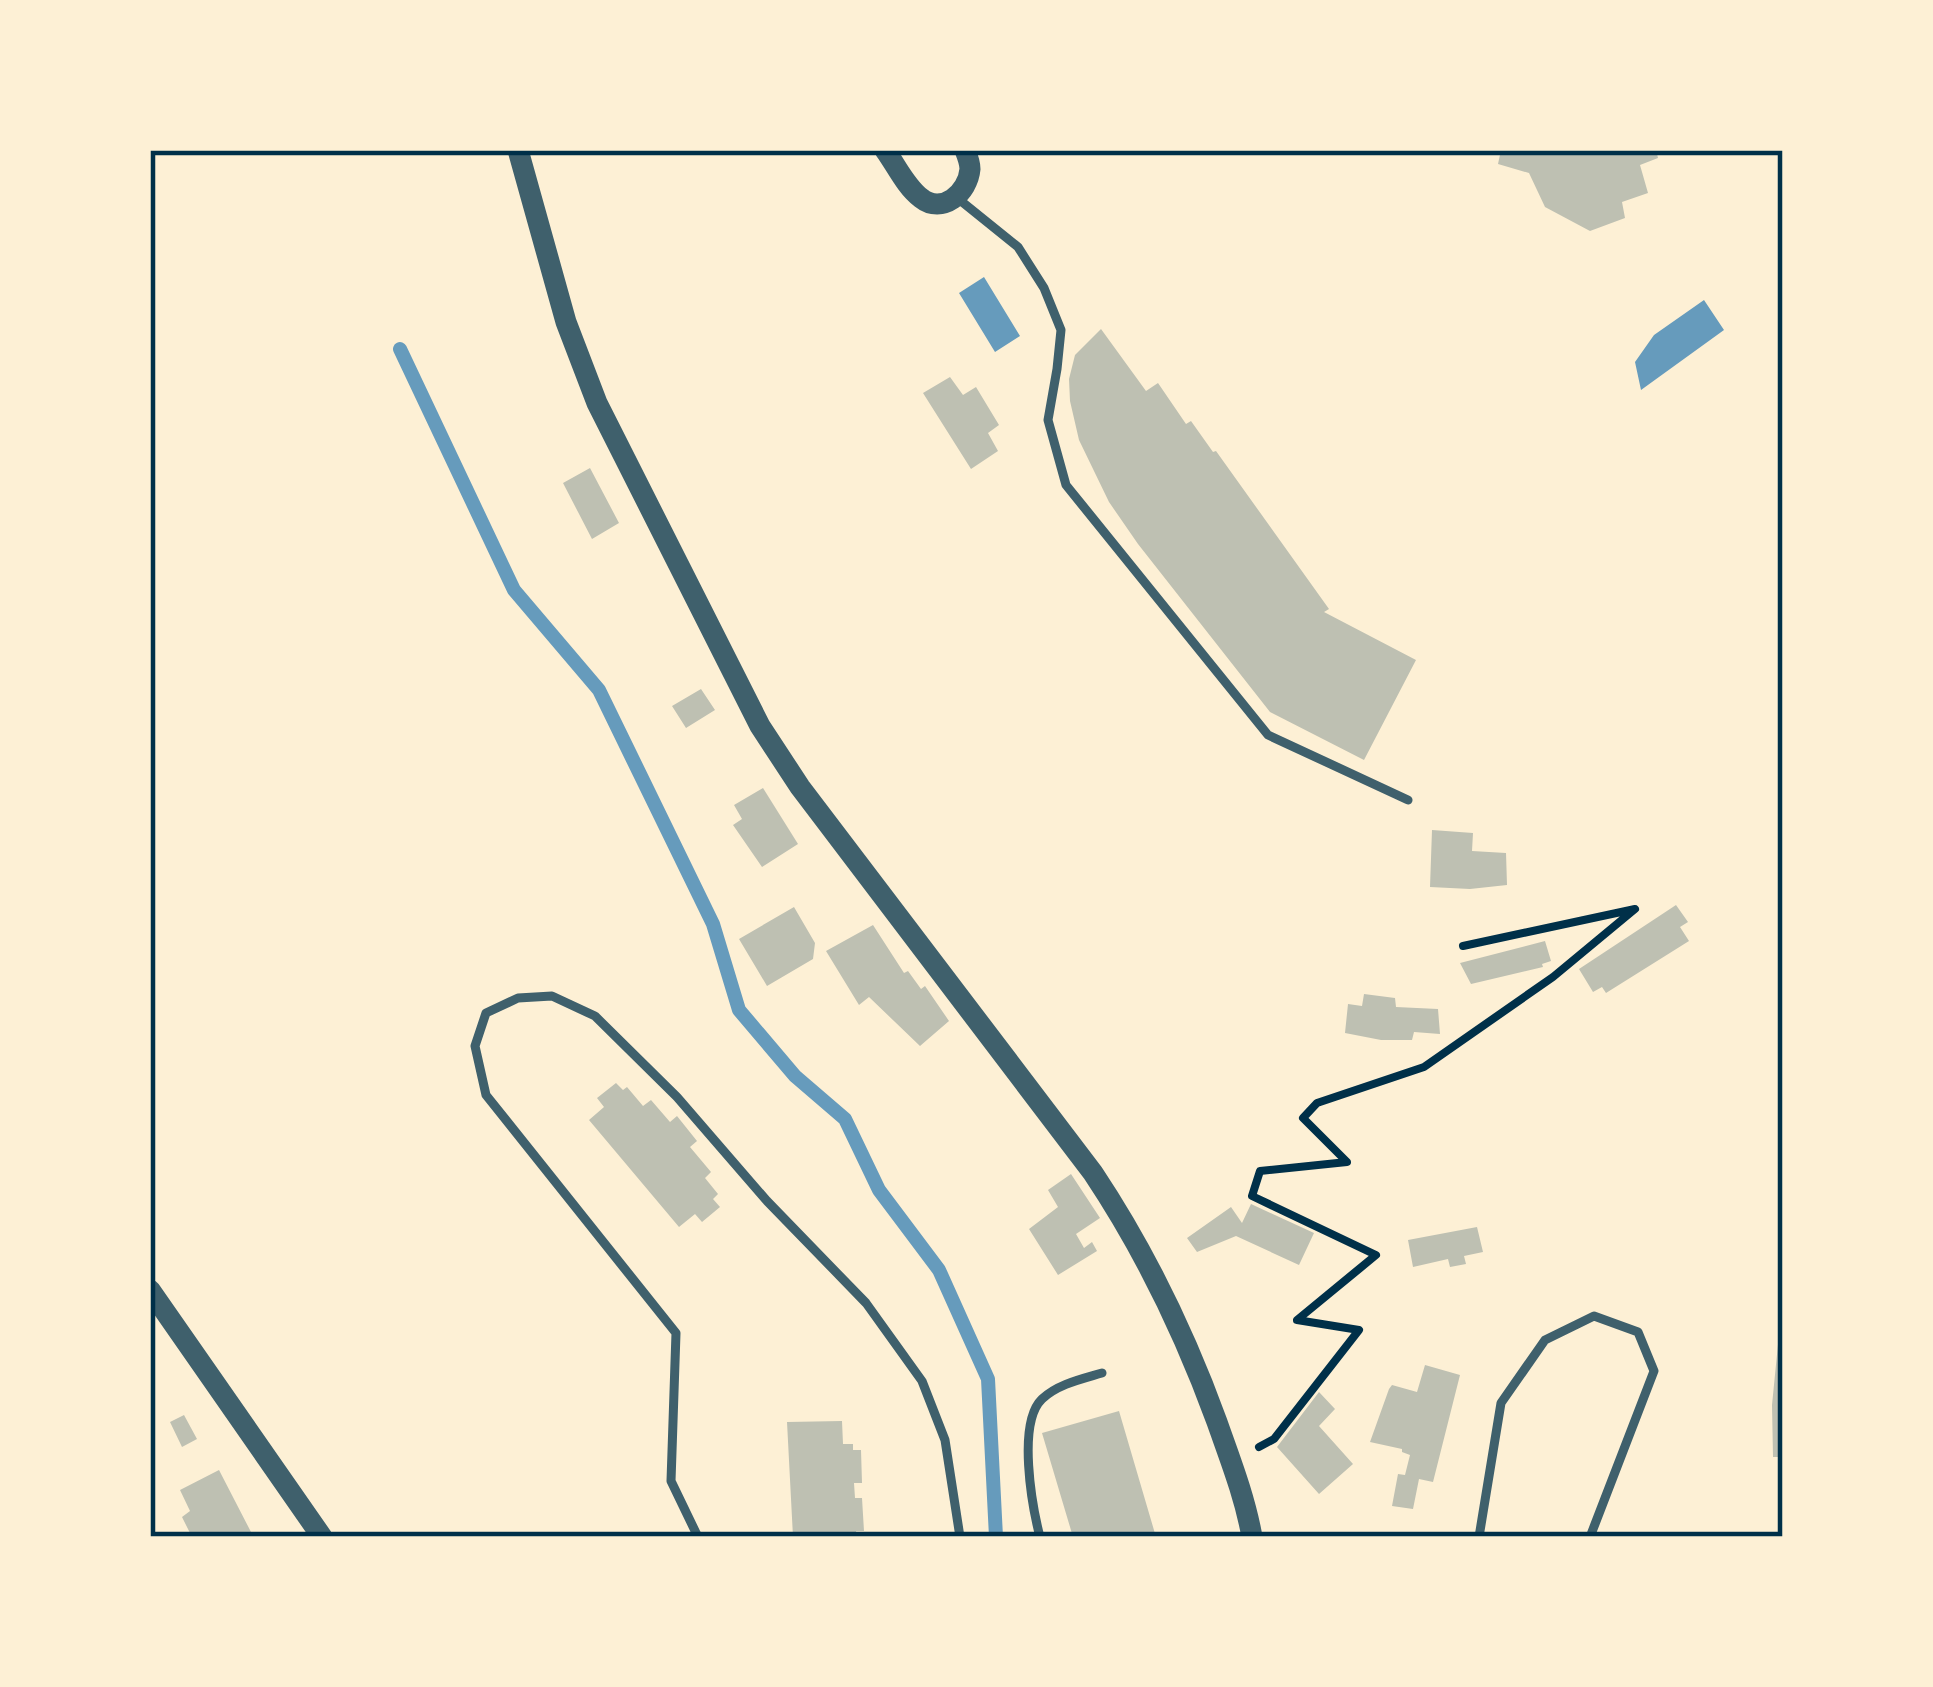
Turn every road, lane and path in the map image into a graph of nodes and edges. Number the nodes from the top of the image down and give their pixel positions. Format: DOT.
graph roads {
  1 [pos="518,150"];
  2 [pos="885,150"];
  3 [pos="964,150"];
  4 [pos="956,197"];
  5 [pos="1408,800"];
  6 [pos="1463,946"];
  7 [pos="150,1290"];
  8 [pos="1102,1373"];
  9 [pos="1232,1463"];
  10 [pos="322,1537"];
  11 [pos="698,1537"];
  12 [pos="960,1537"];
  13 [pos="1040,1537"];
  14 [pos="1252,1537"];
  15 [pos="1479,1537"];
  16 [pos="1590,1537"];
  1 -- 9 [label="street"];
  2 -- 4 [label="street"];
  3 -- 4 [label="street"];
  4 -- 5 [label="lane"];
  6 -- 9 [label="path"];
  7 -- 10 [label="street"];
  8 -- 13 [label="lane"];
  9 -- 14 [label="street"];
  11 -- 12 [label="lane"];
  15 -- 16 [label="lane"];
}
